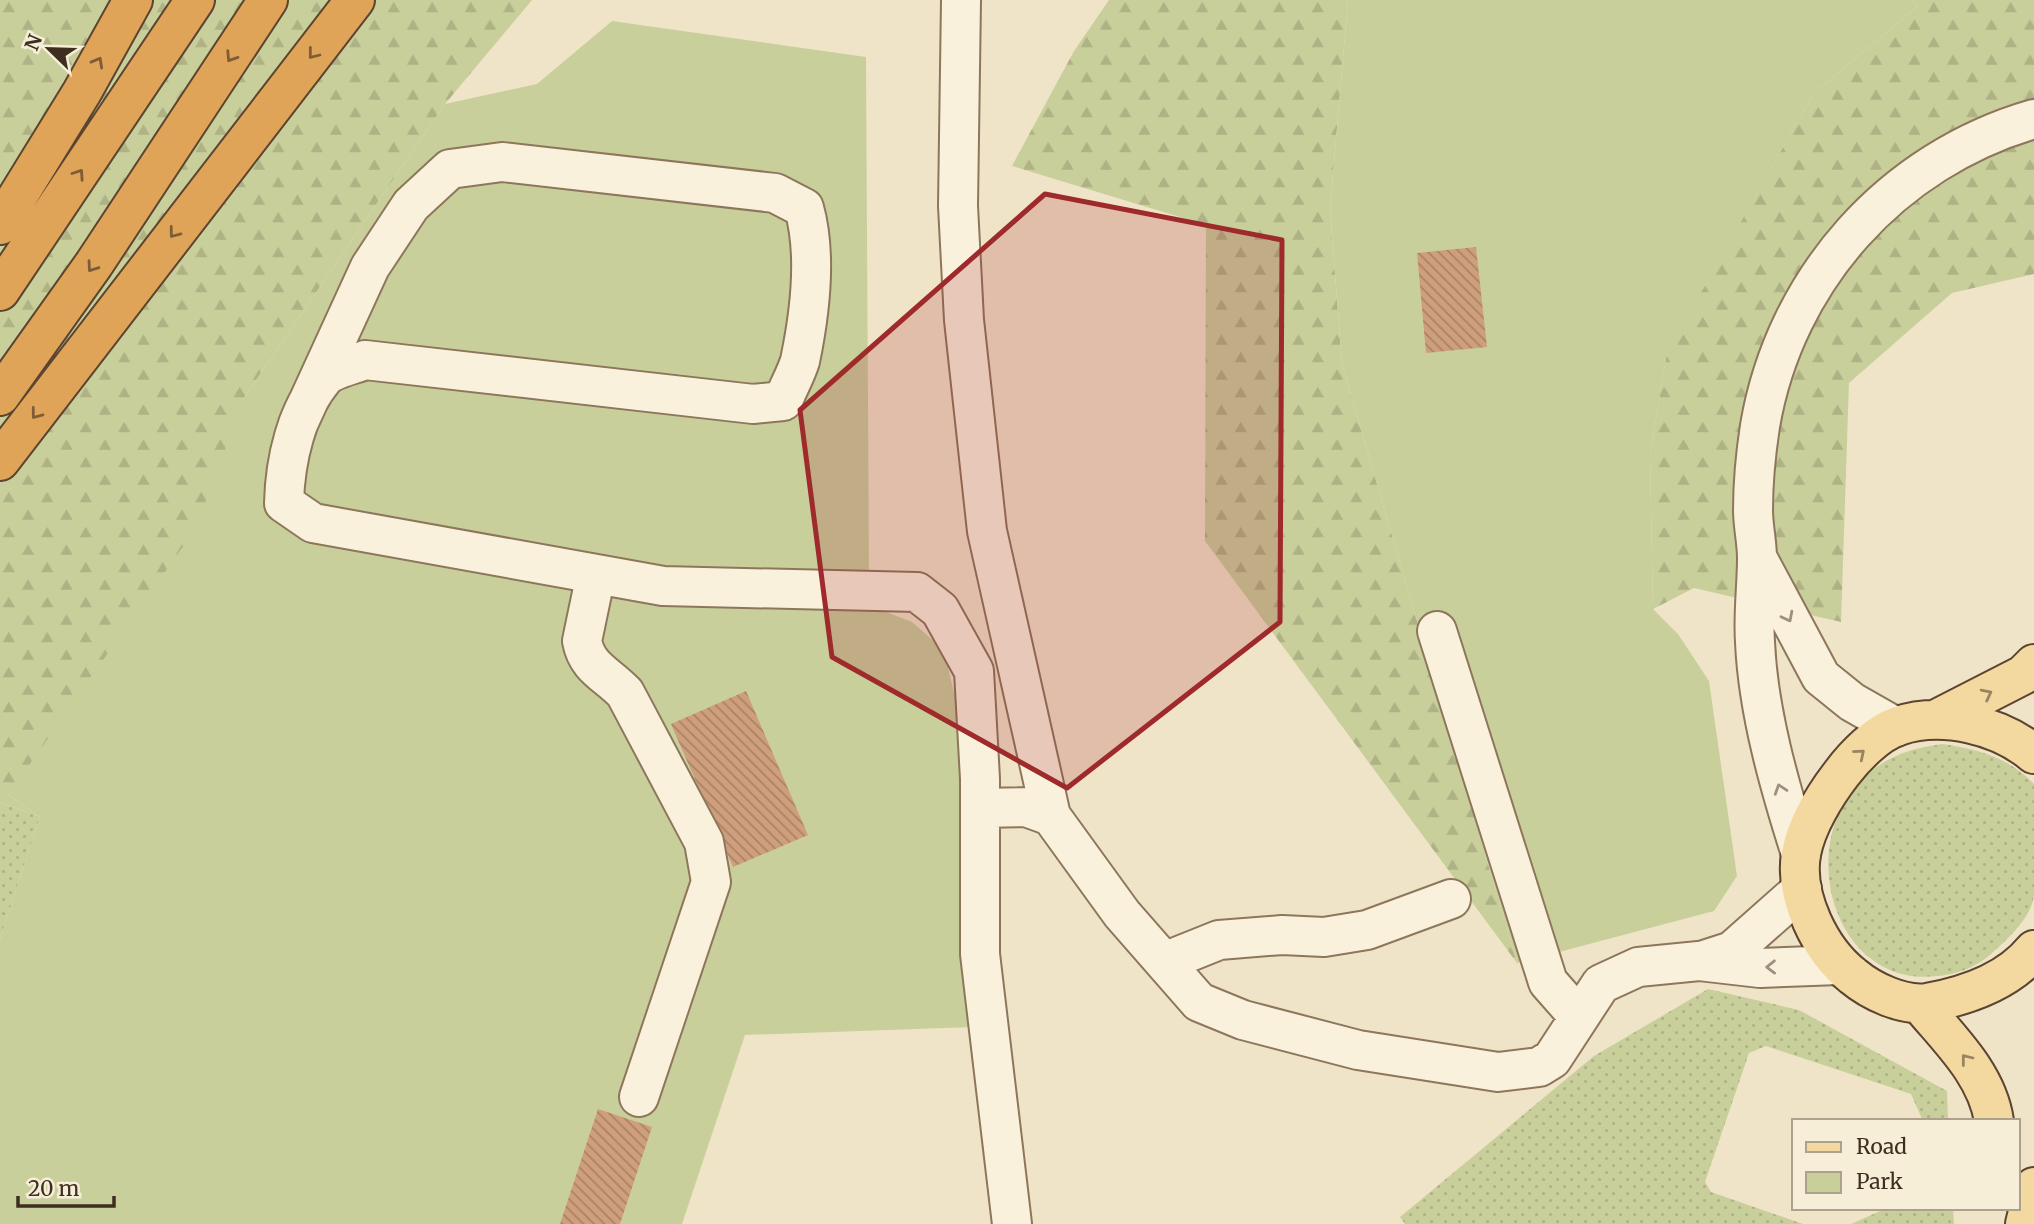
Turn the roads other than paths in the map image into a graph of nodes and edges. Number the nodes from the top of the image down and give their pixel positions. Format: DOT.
graph roads {
  1 [pos="132,0"];
  2 [pos="195,0"];
  3 [pos="268,0"];
  4 [pos="355,0"];
  5 [pos="961,0"];
  6 [pos="2034,119"];
  7 [pos="0,225"];
  8 [pos="0,291"];
  9 [pos="0,396"];
  10 [pos="298,424"];
  11 [pos="0,461"];
  12 [pos="1757,556"];
  13 [pos="596,574"];
  14 [pos="1437,631"];
  15 [pos="2034,664"];
  16 [pos="1937,719"];
  17 [pos="1896,727"];
  18 [pos="2034,754"];
  19 [pos="980,808"];
  20 [pos="1051,816"];
  21 [pos="1801,871"];
  22 [pos="1451,898"];
  23 [pos="2034,950"];
  24 [pos="1699,961"];
  25 [pos="1164,962"];
  26 [pos="1839,965"];
  27 [pos="1920,1004"];
  28 [pos="1578,1016"];
  29 [pos="639,1097"];
  30 [pos="1993,1119"];
  31 [pos="2034,1187"];
  32 [pos="1012,1224"];
  33 [pos="2025,1224"];
  7 -- 1 [label="highway, one-way"];
  8 -- 2 [label="highway, one-way"];
  3 -- 9 [label="highway, one-way"];
  4 -- 11 [label="highway, one-way"];
  5 -- 20 [label="street"];
  6 -- 12 [label="street"];
  10 -- 10 [label="street"];
  10 -- 13 [label="street"];
  12 -- 17 [label="street, one-way"];
  21 -- 12 [label="street, one-way"];
  13 -- 19 [label="street"];
  13 -- 29 [label="street"];
  14 -- 28 [label="street"];
  16 -- 15 [label="main road, one-way"];
  16 -- 17 [label="main road"];
  16 -- 18 [label="main road"];
  21 -- 17 [label="main road, one-way"];
  19 -- 20 [label="street"];
  19 -- 32 [label="street"];
  20 -- 25 [label="street"];
  21 -- 24 [label="street"];
  21 -- 26 [label="main road"];
  22 -- 25 [label="street"];
  23 -- 27 [label="main road"];
  26 -- 24 [label="street, one-way"];
  24 -- 28 [label="street"];
  25 -- 28 [label="street"];
  26 -- 27 [label="main road"];
  30 -- 27 [label="main road, one-way"];
  31 -- 33 [label="main road"];
}
